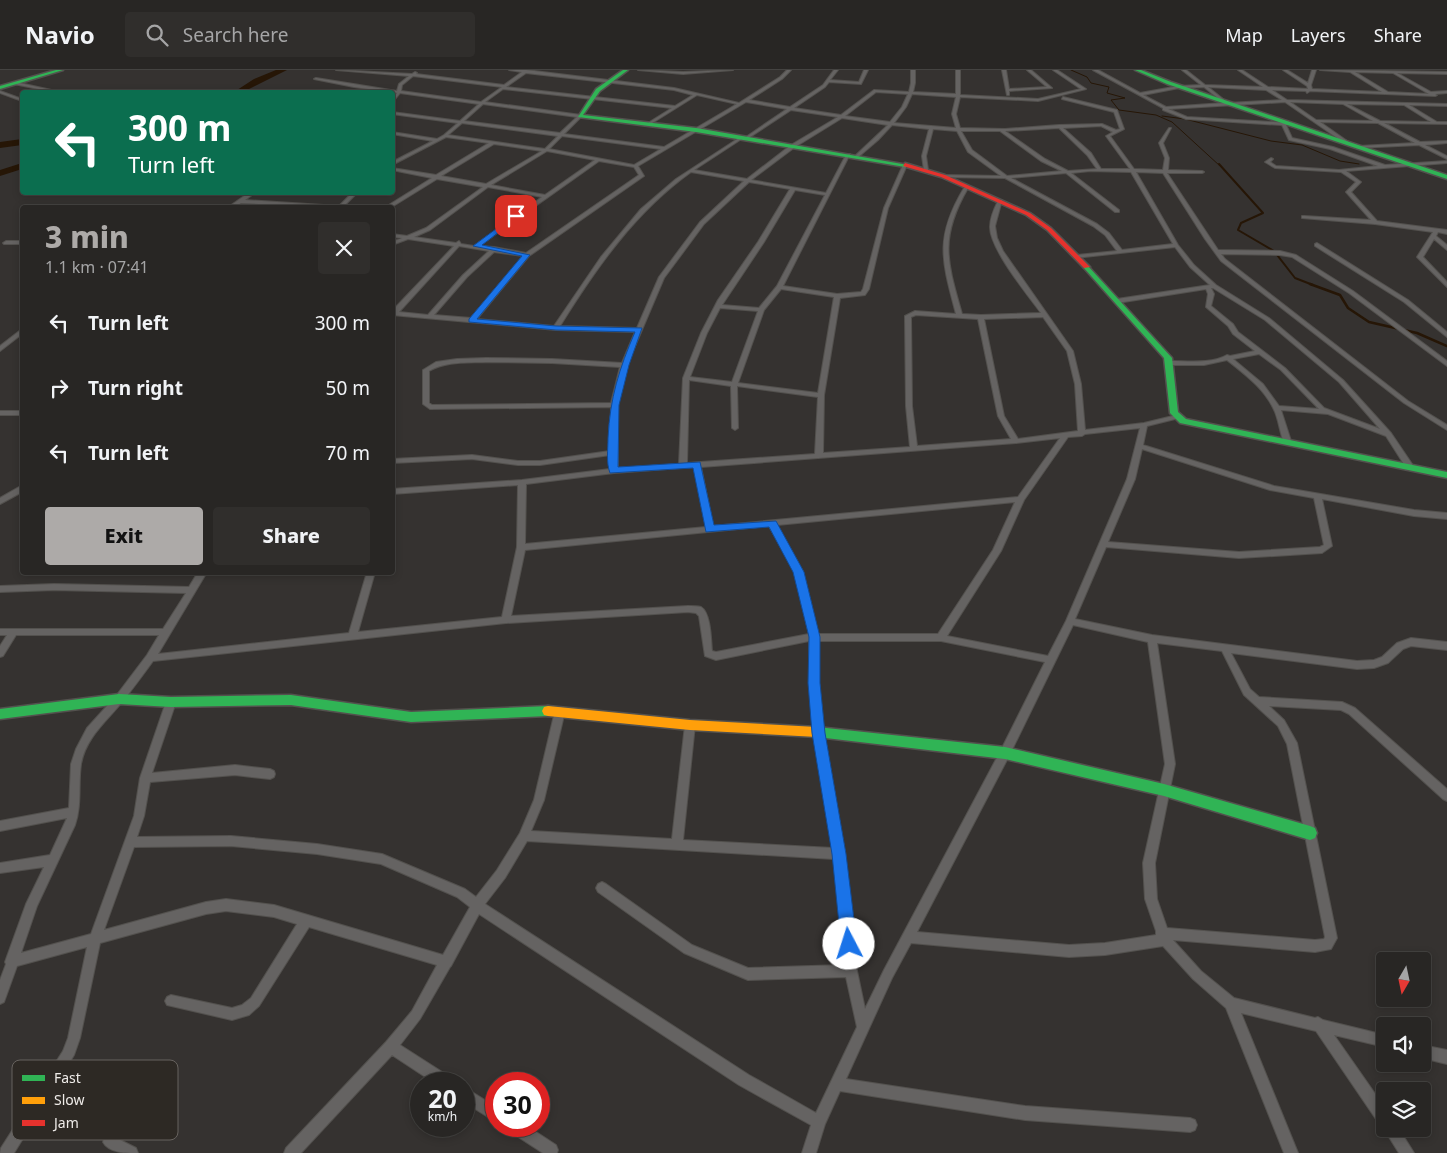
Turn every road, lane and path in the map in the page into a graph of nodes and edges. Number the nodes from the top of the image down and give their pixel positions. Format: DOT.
graph roads {
  1 [pos="55,70"];
  2 [pos="61,70"];
  3 [pos="338,70"];
  4 [pos="419,70"];
  5 [pos="511,70"];
  6 [pos="626,70"];
  7 [pos="640,70"];
  8 [pos="731,70"];
  9 [pos="789,70"];
  10 [pos="836,70"];
  11 [pos="866,70"];
  12 [pos="913,70"];
  13 [pos="958,70"];
  14 [pos="1004,70"];
  15 [pos="1029,70"];
  16 [pos="1055,70"];
  17 [pos="1095,70"];
  18 [pos="1137,70"];
  19 [pos="1184,70"];
  20 [pos="1240,70"];
  21 [pos="1285,70"];
  22 [pos="1314,70"];
  23 [pos="1322,70"];
  24 [pos="1350,70"];
  25 [pos="1430,70"];
  26 [pos="527,71"];
  27 [pos="1392,71"];
  28 [pos="1436,73"];
  29 [pos="1447,73"];
  30 [pos="413,75"];
  31 [pos="316,79"];
  32 [pos="828,80"];
  33 [pos="1447,80"];
  34 [pos="15,83"];
  35 [pos="609,83"];
  36 [pos="1205,86"];
  37 [pos="0,87"];
  38 [pos="503,87"];
  39 [pos="1179,87"];
  40 [pos="1262,87"];
  41 [pos="1309,87"];
  42 [pos="47,90"];
  43 [pos="386,90"];
  44 [pos="1007,90"];
  45 [pos="1318,90"];
  46 [pos="395,91"];
  47 [pos="0,92"];
  48 [pos="399,92"];
  49 [pos="1447,92"];
  50 [pos="912,93"];
  51 [pos="1387,93"];
  52 [pos="697,94"];
  53 [pos="1141,94"];
  54 [pos="1433,94"];
  55 [pos="958,96"];
  56 [pos="1058,97"];
  57 [pos="395,98"];
  58 [pos="591,98"];
  59 [pos="20,99"];
  60 [pos="1008,99"];
  61 [pos="745,101"];
  62 [pos="1284,101"];
  63 [pos="1298,102"];
  64 [pos="1342,102"];
  65 [pos="482,103"];
  66 [pos="740,104"];
  67 [pos="1230,104"];
  68 [pos="1405,104"];
  69 [pos="1447,104"];
  70 [pos="674,107"];
  71 [pos="1161,107"];
  72 [pos="792,109"];
  73 [pos="395,113"];
  74 [pos="580,116"];
  75 [pos="840,117"];
  76 [pos="1314,121"];
  77 [pos="462,122"];
  78 [pos="1378,122"];
  79 [pos="1286,123"];
  80 [pos="1437,123"];
  81 [pos="1447,123"];
  82 [pos="649,124"];
  83 [pos="890,124"];
  84 [pos="1060,126"];
  85 [pos="931,128"];
  86 [pos="958,129"];
  87 [pos="1170,129"];
  88 [pos="1447,129"];
  89 [pos="696,130"];
  90 [pos="1001,130"];
  91 [pos="1117,132"];
  92 [pos="395,133"];
  93 [pos="558,135"];
  94 [pos="446,136"];
  95 [pos="745,137"];
  96 [pos="438,140"];
  97 [pos="494,142"];
  98 [pos="1447,142"];
  99 [pos="1419,143"];
  100 [pos="1353,145"];
  101 [pos="793,146"];
  102 [pos="664,148"];
  103 [pos="546,150"];
  104 [pos="852,156"];
  105 [pos="599,158"];
  106 [pos="1271,158"];
  107 [pos="1447,158"];
  108 [pos="395,162"];
  109 [pos="1447,162"];
  110 [pos="1408,164"];
  111 [pos="905,165"];
  112 [pos="635,166"];
  113 [pos="1387,167"];
  114 [pos="395,170"];
  115 [pos="926,170"];
  116 [pos="1100,170"];
  117 [pos="692,171"];
  118 [pos="1341,171"];
  119 [pos="1067,172"];
  120 [pos="1133,172"];
  121 [pos="1165,172"];
  122 [pos="1202,172"];
  123 [pos="943,176"];
  124 [pos="1006,177"];
  125 [pos="1447,177"];
  126 [pos="437,178"];
  127 [pos="747,181"];
  128 [pos="486,186"];
  129 [pos="793,188"];
  130 [pos="966,188"];
  131 [pos="826,194"];
  132 [pos="249,195"];
  133 [pos="353,195"];
  134 [pos="543,196"];
  135 [pos="240,201"];
  136 [pos="1000,202"];
  137 [pos="234,205"];
  138 [pos="306,205"];
  139 [pos="341,205"];
  140 [pos="391,205"];
  141 [pos="1118,211"];
  142 [pos="1304,217"];
  143 [pos="1374,222"];
  144 [pos="1447,232"];
  145 [pos="1435,234"];
  146 [pos="395,235"];
  147 [pos="412,237"];
  148 [pos="6,243"];
  149 [pos="20,243"];
  150 [pos="395,243"];
  151 [pos="459,243"];
  152 [pos="1176,245"];
  153 [pos="1317,245"];
  154 [pos="476,246"];
  155 [pos="1447,248"];
  156 [pos="494,249"];
  157 [pos="1120,251"];
  158 [pos="1217,252"];
  159 [pos="527,255"];
  160 [pos="1077,257"];
  161 [pos="1447,286"];
  162 [pos="780,287"];
  163 [pos="1211,287"];
  164 [pos="837,296"];
  165 [pos="1117,301"];
  166 [pos="718,306"];
  167 [pos="761,310"];
  168 [pos="395,312"];
  169 [pos="395,313"];
  170 [pos="960,315"];
  171 [pos="1046,315"];
  172 [pos="430,317"];
  173 [pos="981,317"];
  174 [pos="472,321"];
  175 [pos="556,328"];
  176 [pos="640,330"];
  177 [pos="20,333"];
  178 [pos="1447,335"];
  179 [pos="0,348"];
  180 [pos="1258,352"];
  181 [pos="1227,357"];
  182 [pos="1170,363"];
  183 [pos="1447,364"];
  184 [pos="624,365"];
  185 [pos="686,378"];
  186 [pos="734,386"];
  187 [pos="822,395"];
  188 [pos="614,405"];
  189 [pos="1276,408"];
  190 [pos="1329,412"];
  191 [pos="0,413"];
  192 [pos="20,413"];
  193 [pos="1177,417"];
  194 [pos="1144,426"];
  195 [pos="735,428"];
  196 [pos="1447,428"];
  197 [pos="1082,434"];
  198 [pos="1389,435"];
  199 [pos="1065,436"];
  200 [pos="1016,441"];
  201 [pos="1287,441"];
  202 [pos="1138,446"];
  203 [pos="914,449"];
  204 [pos="612,453"];
  205 [pos="819,456"];
  206 [pos="395,461"];
  207 [pos="697,464"];
  208 [pos="682,466"];
  209 [pos="1410,467"];
  210 [pos="614,471"];
  211 [pos="1447,475"];
  212 [pos="522,482"];
  213 [pos="20,490"];
  214 [pos="395,492"];
  215 [pos="1317,496"];
  216 [pos="1020,499"];
  217 [pos="0,501"];
  218 [pos="1447,516"];
  219 [pos="772,524"];
  220 [pos="710,529"];
  221 [pos="1104,544"];
  222 [pos="522,547"];
  223 [pos="201,575"];
  224 [pos="370,575"];
  225 [pos="0,589"];
  226 [pos="192,590"];
  227 [pos="506,620"];
  228 [pos="1070,620"];
  229 [pos="0,632"];
  230 [pos="14,632"];
  231 [pos="166,632"];
  232 [pos="353,635"];
  233 [pos="814,637"];
  234 [pos="942,638"];
  235 [pos="1152,639"];
  236 [pos="1447,646"];
  237 [pos="1225,649"];
  238 [pos="0,653"];
  239 [pos="150,658"];
  240 [pos="1051,660"];
  241 [pos="119,699"];
  242 [pos="1257,701"];
  243 [pos="171,702"];
  244 [pos="560,711"];
  245 [pos="0,714"];
  246 [pos="690,725"];
  247 [pos="819,733"];
  248 [pos="1005,753"];
  249 [pos="270,774"];
  250 [pos="145,778"];
  251 [pos="1164,790"];
  252 [pos="1447,796"];
  253 [pos="74,812"];
  254 [pos="0,826"];
  255 [pos="1310,833"];
  256 [pos="524,836"];
  257 [pos="130,842"];
  258 [pos="677,845"];
  259 [pos="839,854"];
  260 [pos="54,860"];
  261 [pos="0,868"];
  262 [pos="602,888"];
  263 [pos="476,906"];
  264 [pos="306,921"];
  265 [pos="1163,936"];
  266 [pos="908,937"];
  267 [pos="95,939"];
  268 [pos="11,962"];
  269 [pos="447,962"];
  270 [pos="851,971"];
  271 [pos="0,998"];
  272 [pos="171,1002"];
  273 [pos="1231,1004"];
  274 [pos="1318,1023"];
  275 [pos="863,1027"];
  276 [pos="1376,1039"];
  277 [pos="391,1047"];
  278 [pos="1431,1053"];
  279 [pos="1447,1057"];
  280 [pos="65,1060"];
  281 [pos="430,1072"];
  282 [pos="837,1084"];
  283 [pos="1376,1107"];
  284 [pos="819,1122"];
  285 [pos="1190,1125"];
  286 [pos="530,1137"];
  287 [pos="1396,1137"];
  288 [pos="14,1140"];
  289 [pos="110,1142"];
  290 [pos="551,1152"];
  291 [pos="6,1153"];
  292 [pos="131,1153"];
  293 [pos="291,1153"];
  294 [pos="809,1153"];
  295 [pos="1291,1153"];
  296 [pos="1407,1153"];
  1 -- 37 [label="main road"];
  2 -- 34 [label="main road"];
  3 -- 30 [label="street"];
  4 -- 30 [label="street"];
  5 -- 26 [label="street"];
  6 -- 35 [label="main road"];
  7 -- 8 [label="street"];
  9 -- 61 [label="street"];
  10 -- 32 [label="street"];
  11 -- 32 [label="street"];
  12 -- 50 [label="street"];
  13 -- 55 [label="street"];
  14 -- 44 [label="street"];
  15 -- 44 [label="street"];
  16 -- 56 [label="street"];
  17 -- 53 [label="street"];
  18 -- 39 [label="main road"];
  19 -- 36 [label="street"];
  20 -- 40 [label="street"];
  21 -- 41 [label="street"];
  22 -- 41 [label="street"];
  23 -- 24 [label="street"];
  24 -- 27 [label="street"];
  24 -- 51 [label="street"];
  25 -- 28 [label="street"];
  26 -- 35 [label="street"];
  26 -- 38 [label="street"];
  27 -- 28 [label="street"];
  27 -- 54 [label="street"];
  28 -- 29 [label="street"];
  28 -- 33 [label="street"];
  30 -- 38 [label="street"];
  30 -- 48 [label="street"];
  31 -- 43 [label="street"];
  32 -- 72 [label="street"];
  34 -- 37 [label="main road"];
  34 -- 42 [label="street"];
  35 -- 52 [label="street"];
  35 -- 58 [label="main road"];
  36 -- 39 [label="street"];
  36 -- 40 [label="street"];
  36 -- 67 [label="street"];
  38 -- 58 [label="street"];
  38 -- 65 [label="street"];
  39 -- 53 [label="street"];
  39 -- 67 [label="main road"];
  40 -- 41 [label="street"];
  40 -- 62 [label="street"];
  41 -- 45 [label="street"];
  41 -- 63 [label="street"];
  44 -- 60 [label="street"];
  45 -- 51 [label="street"];
  45 -- 64 [label="street"];
  46 -- 48 [label="street"];
  47 -- 59 [label="street"];
  48 -- 57 [label="street"];
  48 -- 65 [label="street"];
  49 -- 54 [label="street"];
  50 -- 55 [label="street"];
  50 -- 75 [label="street"];
  50 -- 83 [label="street"];
  51 -- 54 [label="street"];
  51 -- 68 [label="street"];
  52 -- 66 [label="street"];
  52 -- 70 [label="street"];
  53 -- 71 [label="street"];
  54 -- 69 [label="street"];
  55 -- 60 [label="street"];
  55 -- 86 [label="street"];
  56 -- 60 [label="street"];
  56 -- 91 [label="street"];
  58 -- 70 [label="street"];
  58 -- 74 [label="main road"];
  61 -- 66 [label="street"];
  61 -- 72 [label="street"];
  62 -- 63 [label="street"];
  62 -- 67 [label="street"];
  62 -- 76 [label="street"];
  63 -- 64 [label="street"];
  64 -- 68 [label="street"];
  64 -- 78 [label="street"];
  65 -- 74 [label="street"];
  65 -- 77 [label="street"];
  66 -- 89 [label="street"];
  67 -- 71 [label="street"];
  67 -- 79 [label="main road"];
  68 -- 69 [label="street"];
  68 -- 80 [label="street"];
  70 -- 82 [label="street"];
  71 -- 79 [label="street"];
  72 -- 75 [label="street"];
  72 -- 95 [label="street"];
  73 -- 77 [label="street"];
  74 -- 82 [label="main road"];
  74 -- 93 [label="street"];
  75 -- 83 [label="street"];
  75 -- 101 [label="street"];
  76 -- 78 [label="street"];
  76 -- 100 [label="street"];
  77 -- 93 [label="street"];
  77 -- 94 [label="street"];
  78 -- 80 [label="street"];
  78 -- 99 [label="street"];
  79 -- 100 [label="main road"];
  79 -- 113 [label="street"];
  80 -- 81 [label="street"];
  80 -- 88 [label="street"];
  82 -- 89 [label="main road"];
  83 -- 85 [label="street"];
  83 -- 104 [label="street"];
  84 -- 90 [label="street"];
  84 -- 91 [label="street"];
  84 -- 116 [label="street"];
  85 -- 86 [label="street"];
  85 -- 115 [label="street"];
  86 -- 90 [label="street"];
  86 -- 124 [label="street"];
  87 -- 121 [label="street"];
  89 -- 95 [label="main road"];
  89 -- 102 [label="street"];
  90 -- 119 [label="street"];
  91 -- 120 [label="street"];
  92 -- 96 [label="street"];
  93 -- 102 [label="street"];
  93 -- 103 [label="street"];
  94 -- 96 [label="street"];
  94 -- 97 [label="street"];
  95 -- 101 [label="main road"];
  95 -- 117 [label="street"];
  96 -- 108 [label="street"];
  97 -- 103 [label="street"];
  97 -- 126 [label="street"];
  98 -- 99 [label="street"];
  99 -- 100 [label="street"];
  99 -- 107 [label="street"];
  100 -- 110 [label="main road"];
  101 -- 104 [label="main road"];
  101 -- 127 [label="street"];
  102 -- 112 [label="street"];
  103 -- 105 [label="street"];
  103 -- 128 [label="street"];
  104 -- 111 [label="main road"];
  104 -- 131 [label="street"];
  105 -- 112 [label="street"];
  105 -- 134 [label="street"];
  106 -- 118 [label="street"];
  109 -- 110 [label="street"];
  110 -- 113 [label="street"];
  110 -- 125 [label="main road"];
  111 -- 115 [label="main road"];
  111 -- 164 [label="street"];
  112 -- 159 [label="street"];
  113 -- 118 [label="street"];
  114 -- 126 [label="street"];
  115 -- 123 [label="main road"];
  116 -- 119 [label="street"];
  116 -- 120 [label="street"];
  117 -- 127 [label="street"];
  117 -- 175 [label="street"];
  118 -- 143 [label="street"];
  119 -- 124 [label="street"];
  119 -- 141 [label="street"];
  120 -- 121 [label="street"];
  120 -- 152 [label="street"];
  121 -- 122 [label="street"];
  121 -- 158 [label="street"];
  123 -- 124 [label="street"];
  123 -- 130 [label="main road"];
  124 -- 157 [label="street"];
  126 -- 128 [label="street"];
  126 -- 140 [label="street"];
  127 -- 129 [label="street"];
  127 -- 176 [label="street"];
  128 -- 134 [label="street"];
  128 -- 147 [label="street"];
  129 -- 131 [label="street"];
  129 -- 166 [label="street"];
  130 -- 136 [label="main road"];
  130 -- 170 [label="street"];
  131 -- 162 [label="street"];
  132 -- 135 [label="street"];
  133 -- 139 [label="street"];
  134 -- 154 [label="street"];
  135 -- 137 [label="street"];
  135 -- 138 [label="street"];
  136 -- 160 [label="main road"];
  136 -- 171 [label="street"];
  142 -- 143 [label="street"];
  143 -- 145 [label="street"];
  144 -- 145 [label="street"];
  145 -- 155 [label="street"];
  145 -- 161 [label="street"];
  146 -- 147 [label="street"];
  147 -- 150 [label="street"];
  147 -- 151 [label="street"];
  148 -- 149 [label="street"];
  151 -- 154 [label="street"];
  151 -- 168 [label="street"];
  152 -- 157 [label="street"];
  152 -- 163 [label="street"];
  153 -- 178 [label="street"];
  154 -- 156 [label="street"];
  156 -- 159 [label="street"];
  156 -- 172 [label="street"];
  157 -- 160 [label="street"];
  158 -- 183 [label="street"];
  158 -- 196 [label="street"];
  159 -- 174 [label="street"];
  160 -- 165 [label="main road"];
  162 -- 164 [label="street"];
  162 -- 167 [label="street"];
  163 -- 165 [label="street"];
  163 -- 180 [label="street"];
  163 -- 198 [label="street"];
  164 -- 187 [label="street"];
  165 -- 182 [label="main road"];
  166 -- 167 [label="street"];
  166 -- 185 [label="street"];
  167 -- 186 [label="street"];
  169 -- 172 [label="street"];
  170 -- 173 [label="street"];
  170 -- 203 [label="street"];
  171 -- 173 [label="street"];
  171 -- 197 [label="street"];
  172 -- 174 [label="street"];
  173 -- 200 [label="street"];
  174 -- 175 [label="street"];
  175 -- 176 [label="street"];
  176 -- 184 [label="street"];
  177 -- 179 [label="street"];
  180 -- 181 [label="street"];
  180 -- 190 [label="street"];
  181 -- 182 [label="street"];
  181 -- 189 [label="street"];
  182 -- 193 [label="main road"];
  184 -- 188 [label="street"];
  184 -- 188 [label="street"];
  185 -- 186 [label="street"];
  185 -- 208 [label="street"];
  186 -- 187 [label="street"];
  186 -- 195 [label="street"];
  187 -- 205 [label="street"];
  188 -- 204 [label="street"];
  189 -- 190 [label="street"];
  189 -- 201 [label="street"];
  190 -- 198 [label="street"];
  191 -- 192 [label="street"];
  193 -- 194 [label="street"];
  193 -- 201 [label="main road"];
  194 -- 197 [label="street"];
  194 -- 202 [label="street"];
  197 -- 199 [label="street"];
  198 -- 209 [label="street"];
  199 -- 200 [label="street"];
  199 -- 216 [label="street"];
  200 -- 203 [label="street"];
  201 -- 209 [label="main road"];
  202 -- 215 [label="street"];
  202 -- 221 [label="street"];
  203 -- 205 [label="street"];
  204 -- 206 [label="street"];
  204 -- 210 [label="street"];
  205 -- 207 [label="street"];
  207 -- 208 [label="street"];
  207 -- 220 [label="street"];
  208 -- 210 [label="street"];
  209 -- 211 [label="main road"];
  210 -- 212 [label="street"];
  212 -- 214 [label="street"];
  212 -- 222 [label="street"];
  213 -- 217 [label="street"];
  215 -- 218 [label="street"];
  215 -- 221 [label="street"];
  216 -- 219 [label="street"];
  216 -- 234 [label="street"];
  219 -- 220 [label="street"];
  219 -- 233 [label="street"];
  220 -- 222 [label="street"];
  221 -- 228 [label="street"];
  222 -- 227 [label="street"];
  223 -- 226 [label="street"];
  224 -- 232 [label="street"];
  225 -- 226 [label="street"];
  226 -- 231 [label="street"];
  227 -- 232 [label="street"];
  227 -- 233 [label="street"];
  228 -- 235 [label="street"];
  228 -- 240 [label="street"];
  229 -- 230 [label="street"];
  230 -- 231 [label="street"];
  230 -- 238 [label="street"];
  231 -- 239 [label="street"];
  232 -- 239 [label="street"];
  233 -- 234 [label="street"];
  233 -- 247 [label="street"];
  234 -- 240 [label="street"];
  235 -- 237 [label="street"];
  235 -- 251 [label="street"];
  236 -- 237 [label="street"];
  237 -- 242 [label="street"];
  239 -- 241 [label="street"];
  240 -- 248 [label="street"];
  241 -- 243 [label="main road"];
  241 -- 245 [label="main road"];
  241 -- 253 [label="street"];
  242 -- 252 [label="street"];
  242 -- 255 [label="street"];
  243 -- 244 [label="main road"];
  243 -- 250 [label="street"];
  244 -- 246 [label="main road"];
  244 -- 256 [label="street"];
  246 -- 247 [label="main road"];
  246 -- 258 [label="street"];
  247 -- 248 [label="main road"];
  247 -- 259 [label="street"];
  248 -- 251 [label="main road"];
  248 -- 266 [label="street"];
  249 -- 250 [label="street"];
  250 -- 257 [label="street"];
  251 -- 255 [label="main road"];
  251 -- 265 [label="street"];
  253 -- 254 [label="street"];
  253 -- 260 [label="street"];
  255 -- 265 [label="street"];
  256 -- 258 [label="street"];
  256 -- 263 [label="street"];
  257 -- 263 [label="street"];
  257 -- 267 [label="street"];
  258 -- 259 [label="street"];
  259 -- 270 [label="street"];
  260 -- 261 [label="street"];
  260 -- 268 [label="street"];
  262 -- 270 [label="street"];
  263 -- 269 [label="street"];
  263 -- 284 [label="street"];
  264 -- 267 [label="street"];
  264 -- 269 [label="street"];
  264 -- 272 [label="street"];
  265 -- 266 [label="street"];
  265 -- 273 [label="street"];
  266 -- 275 [label="street"];
  267 -- 268 [label="street"];
  267 -- 280 [label="street"];
  268 -- 271 [label="street"];
  269 -- 277 [label="street"];
  270 -- 275 [label="street"];
  273 -- 274 [label="street"];
  273 -- 295 [label="street"];
  274 -- 276 [label="street"];
  274 -- 283 [label="street"];
  275 -- 282 [label="street"];
  277 -- 281 [label="street"];
  277 -- 293 [label="street"];
  278 -- 279 [label="street"];
  282 -- 284 [label="street"];
  282 -- 285 [label="street"];
  284 -- 294 [label="street"];
  286 -- 290 [label="street"];
  287 -- 296 [label="street"];
  288 -- 291 [label="street"];
  289 -- 292 [label="street"];
}
